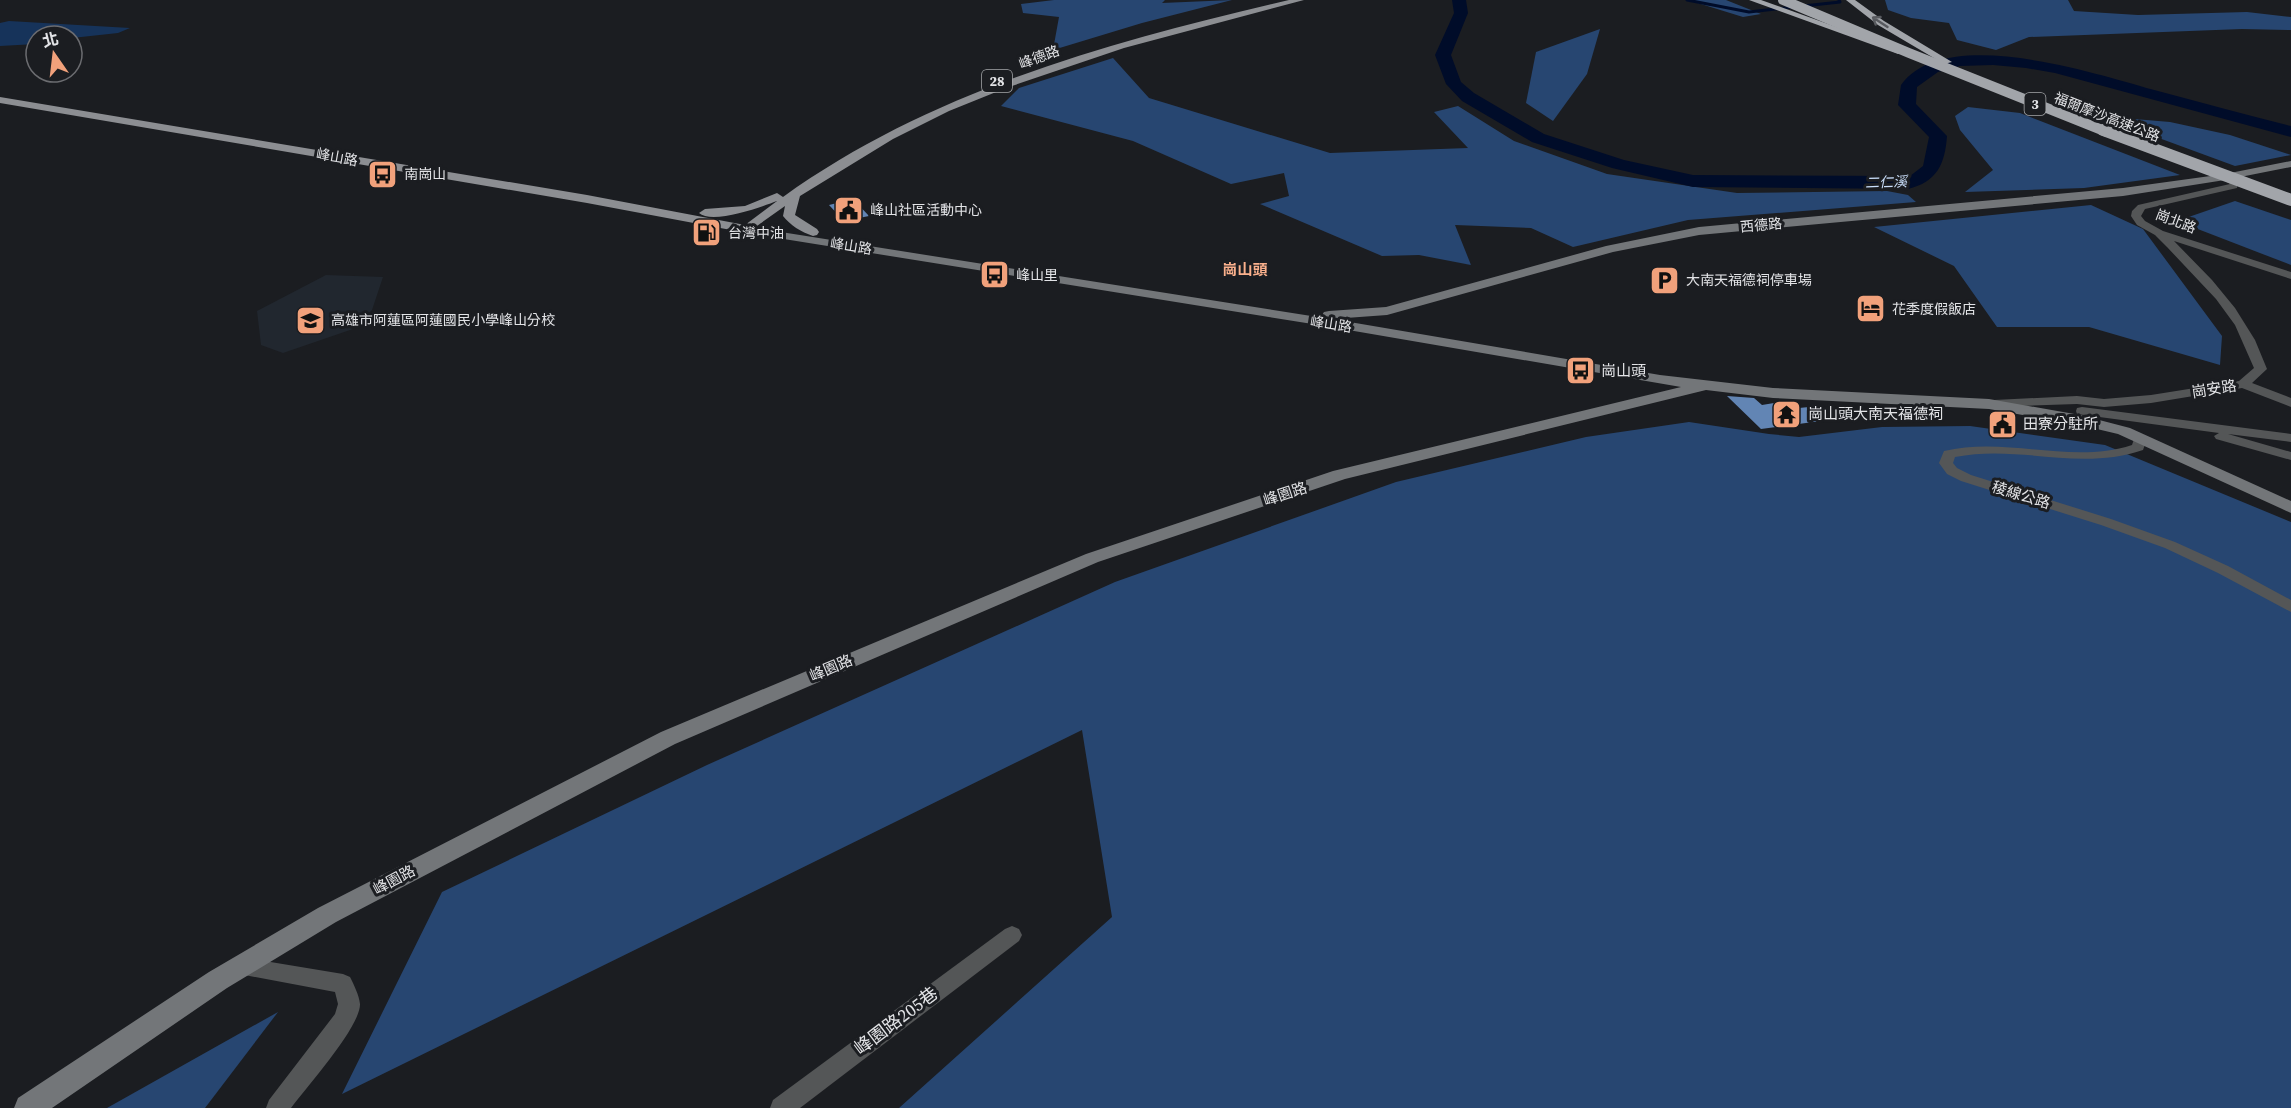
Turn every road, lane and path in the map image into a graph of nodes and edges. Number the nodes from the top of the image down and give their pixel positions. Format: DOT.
graph roads {
  1 [pos="1280,0"];
  2 [pos="1300,0"];
  3 [pos="1753,0"];
  4 [pos="1783,0"];
  5 [pos="1799,0"];
  6 [pos="1850,0"];
  7 [pos="1235,12"];
  8 [pos="1908,54"];
  9 [pos="1947,62"];
  10 [pos="0,95"];
  11 [pos="0,99"];
  12 [pos="2291,164"];
  13 [pos="2291,171"];
  14 [pos="2272,172"];
  15 [pos="2230,180"];
  16 [pos="2291,192"];
  17 [pos="788,196"];
  18 [pos="2291,200"];
  19 [pos="705,213"];
  20 [pos="744,224"];
  21 [pos="813,232"];
  22 [pos="2159,233"];
  23 [pos="1702,234"];
  24 [pos="2291,276"];
  25 [pos="1305,314"];
  26 [pos="1325,322"];
  27 [pos="2243,384"];
  28 [pos="1703,386"];
  29 [pos="2291,403"];
  30 [pos="1989,404"];
  31 [pos="2175,423"];
  32 [pos="2291,438"];
  33 [pos="2140,439"];
  34 [pos="2291,456"];
  35 [pos="2291,508"];
  36 [pos="2291,607"];
  37 [pos="1012,935"];
  38 [pos="241,966"];
  39 [pos="28,1108"];
  40 [pos="277,1108"];
  41 [pos="781,1108"];
  1 -- 7 [label="main road, 峰德路 / 28"];
  2 -- 7 [label="main road, 峰德路 / 28"];
  3 -- 8 [label="highway, bridge"];
  4 -- 8 [label="highway, 福爾摩沙高速公路 / 3, bridge"];
  5 -- 9 [label="highway, 福爾摩沙高速公路 / 3"];
  9 -- 6 [label="highway, one-way"];
  7 -- 17 [label="main road, 峰德路 / 28"];
  8 -- 18 [label="highway, 福爾摩沙高速公路 / 3, bridge"];
  9 -- 16 [label="highway, 福爾摩沙高速公路 / 3"];
  10 -- 19 [label="main road, 峰山路"];
  11 -- 20 [label="main road, 峰山路"];
  12 -- 14 [label="street"];
  13 -- 14 [label="street"];
  14 -- 15 [label="street, 西德路"];
  15 -- 22 [label="street, 崗北路"];
  15 -- 23 [label="street, 西德路"];
  17 -- 19 [label="main road"];
  17 -- 20 [label="main road, 峰德路 / 28"];
  17 -- 21 [label="main road"];
  19 -- 20 [label="main road, 峰山路"];
  20 -- 21 [label="street, 峰山路"];
  20 -- 26 [label="street, 峰山路"];
  21 -- 25 [label="street, 峰山路"];
  22 -- 24 [label="street, 崗北路"];
  22 -- 27 [label="street, 崗安路"];
  23 -- 25 [label="street, 西德路"];
  23 -- 26 [label="street, 西德路"];
  25 -- 26 [label="street"];
  26 -- 28 [label="street, 峰山路"];
  27 -- 29 [label="street"];
  27 -- 30 [label="street, 崗安路"];
  28 -- 30 [label="street, 崗安路"];
  28 -- 38 [label="street, 峰園路"];
  30 -- 31 [label="street, 崗安路"];
  30 -- 33 [label="street, 崗安路"];
  31 -- 32 [label="street, 崗安路"];
  31 -- 34 [label="street"];
  33 -- 35 [label="street, 崗安路"];
  33 -- 36 [label="street, 稜線公路"];
  37 -- 41 [label="street, 峰園路205巷"];
  38 -- 39 [label="street, 峰園路"];
  38 -- 40 [label="street"];
}
